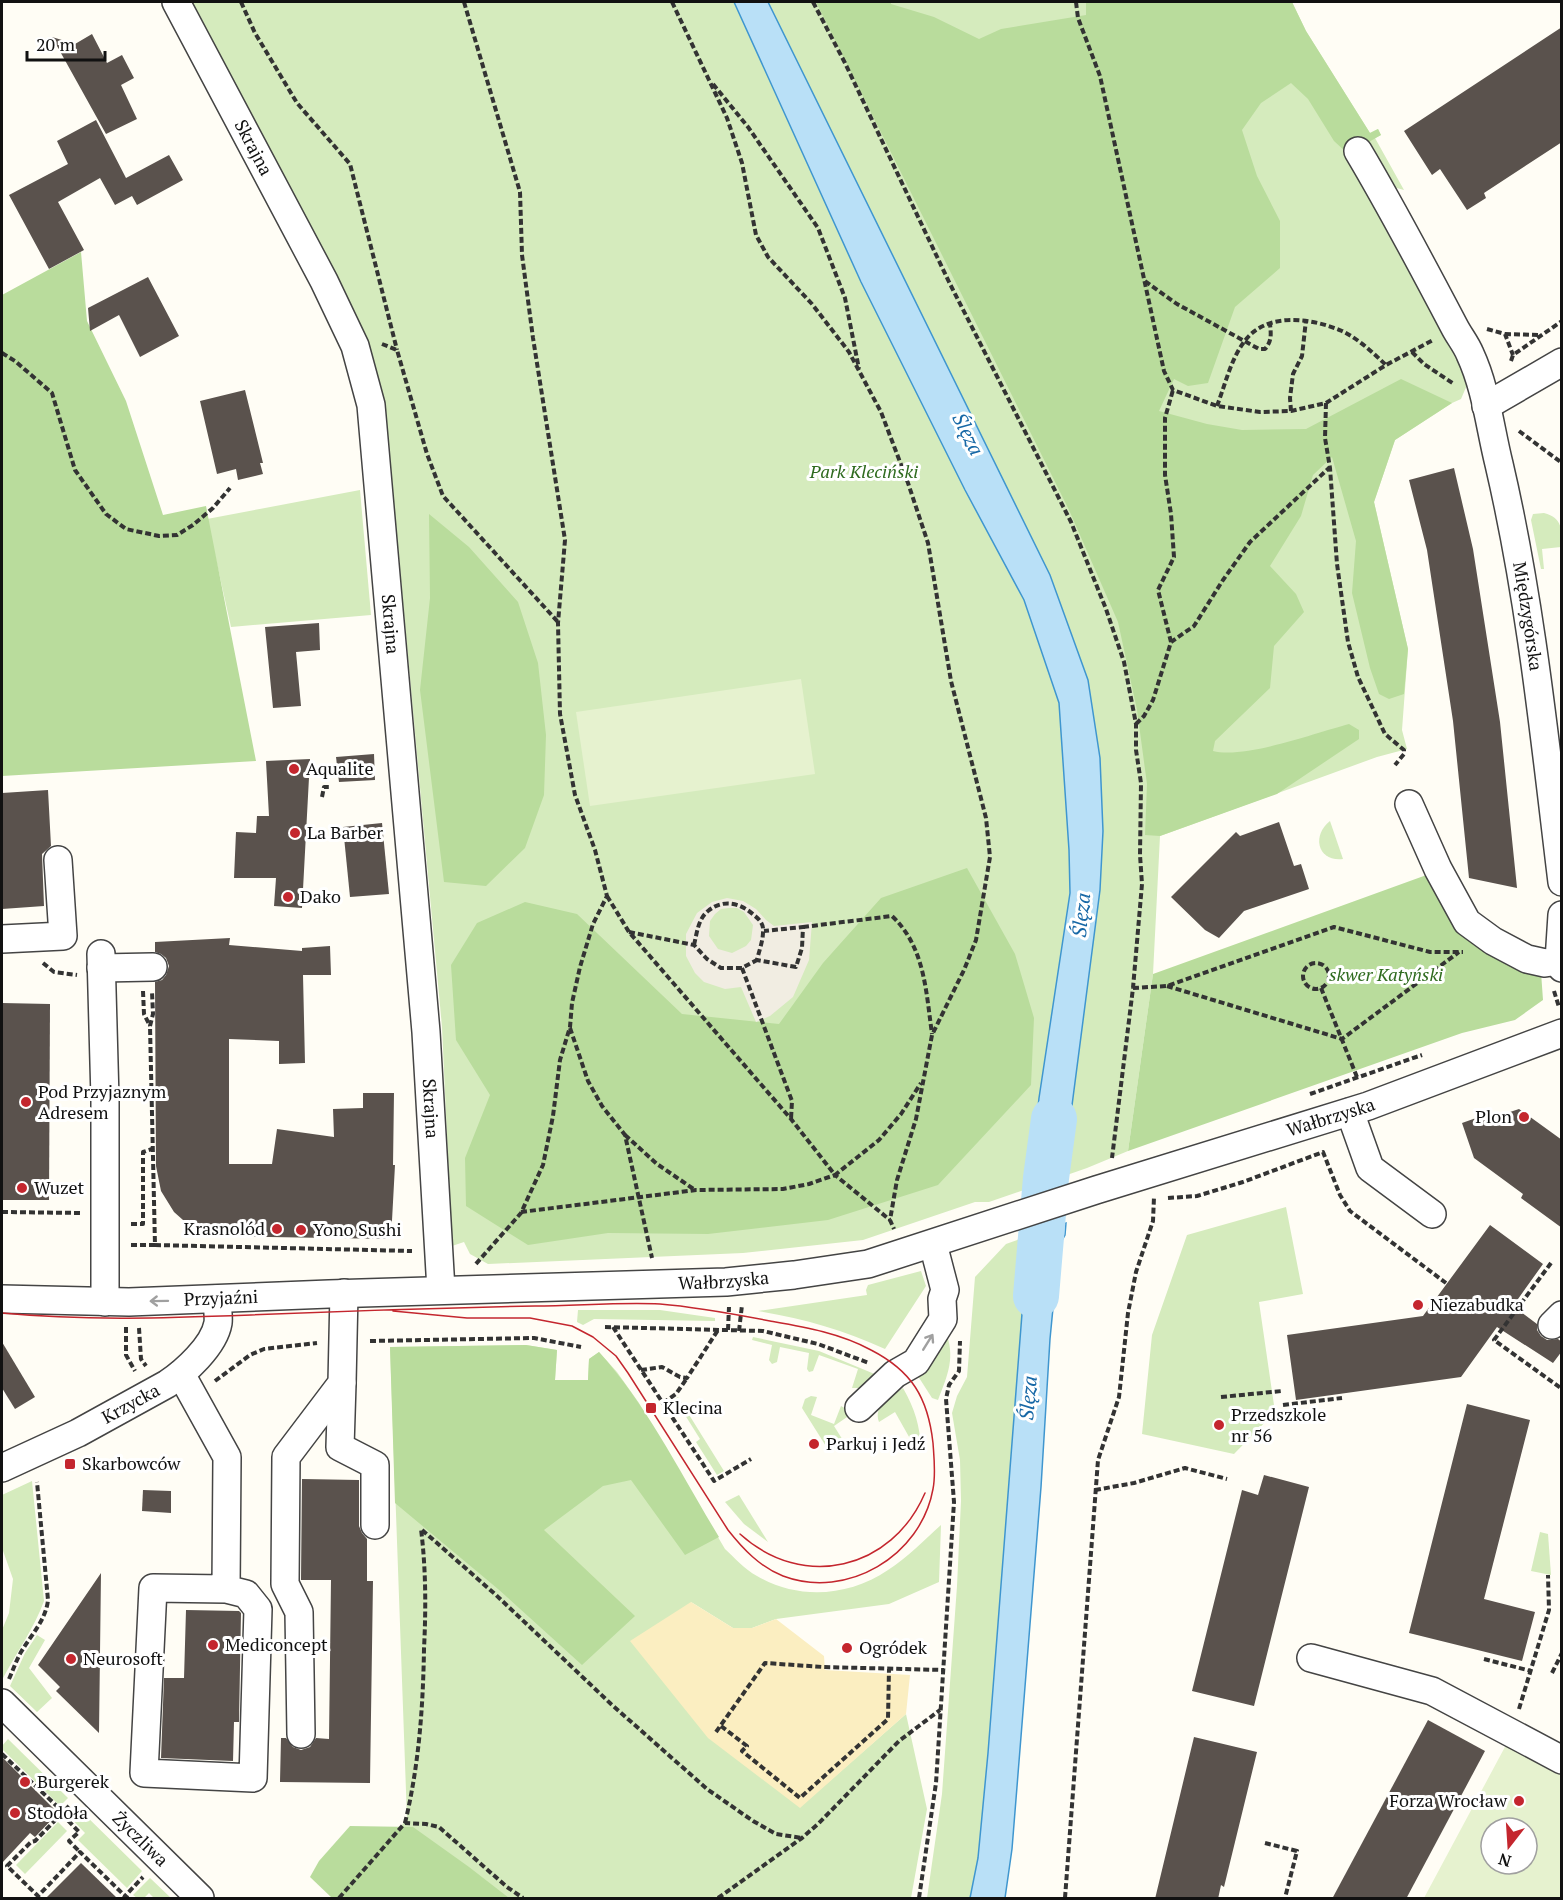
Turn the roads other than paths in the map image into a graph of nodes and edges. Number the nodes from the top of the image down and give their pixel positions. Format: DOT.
graph roads {
  1 [pos="176,2"];
  2 [pos="1358,151"];
  3 [pos="1562,362"];
  4 [pos="1483,394"];
  5 [pos="1409,804"];
  6 [pos="58,860"];
  7 [pos="1562,882"];
  8 [pos="1562,915"];
  9 [pos="2,939"];
  10 [pos="1560,964"];
  11 [pos="148,980"];
  12 [pos="1562,1033"];
  13 [pos="1350,1112"];
  14 [pos="1432,1214"];
  15 [pos="933,1244"];
  16 [pos="441,1290"];
  17 [pos="344,1293"];
  18 [pos="2,1299"];
  19 [pos="217,1299"];
  20 [pos="105,1302"];
  21 [pos="181,1374"];
  22 [pos="342,1383"];
  23 [pos="859,1408"];
  24 [pos="2,1468"];
  25 [pos="375,1526"];
  26 [pos="226,1589"];
  27 [pos="1311,1658"];
  28 [pos="3,1695"];
  29 [pos="301,1734"];
  30 [pos="1562,1760"];
  31 [pos="201,1899"];
  1 -- 16 [label="street, Skrajna"];
  2 -- 4 [label="street, Międzygórska"];
  3 -- 4 [label="street"];
  4 -- 7 [label="street, Międzygórska"];
  5 -- 10 [label="street"];
  6 -- 9 [label="street"];
  8 -- 10 [label="street"];
  11 -- 20 [label="street"];
  12 -- 13 [label="street, Wałbrzyska"];
  13 -- 14 [label="street"];
  13 -- 15 [label="street, Wałbrzyska"];
  15 -- 16 [label="street, Wałbrzyska"];
  15 -- 23 [label="street"];
  16 -- 17 [label="street, Przyjaźni"];
  17 -- 19 [label="street, Przyjaźni"];
  17 -- 22 [label="street"];
  18 -- 20 [label="street, Przyjaźni"];
  19 -- 20 [label="street, Przyjaźni, one-way"];
  19 -- 21 [label="street, Krzycka"];
  21 -- 24 [label="street, Krzycka"];
  21 -- 26 [label="street"];
  22 -- 25 [label="street"];
  22 -- 29 [label="street"];
  26 -- 26 [label="street"];
  27 -- 30 [label="street"];
  28 -- 31 [label="street, Życzliwa"];
}
